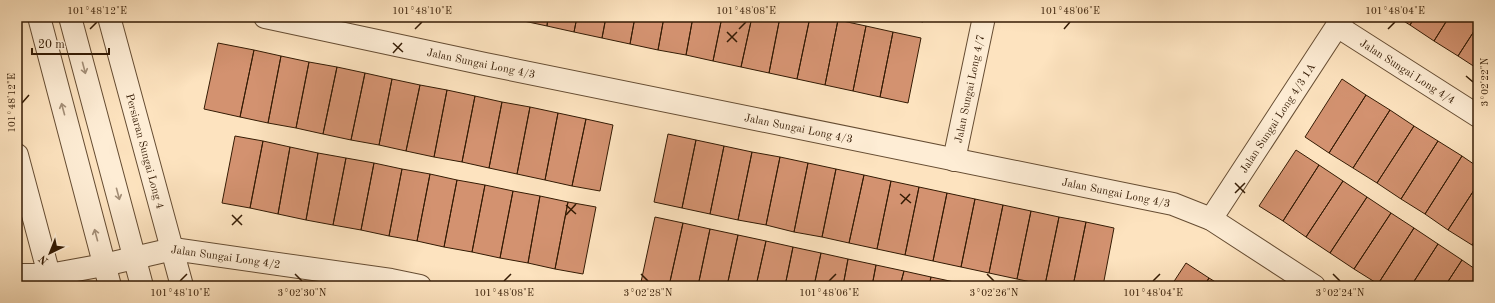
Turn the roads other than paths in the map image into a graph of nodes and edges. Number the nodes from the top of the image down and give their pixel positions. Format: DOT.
graph roads {
  1 [pos="38,17"];
  2 [pos="70,17"];
  3 [pos="109,17"];
  4 [pos="265,17"];
  5 [pos="984,17"];
  6 [pos="1340,22"];
  7 [pos="1478,116"];
  8 [pos="17,154"];
  9 [pos="954,160"];
  10 [pos="1211,219"];
  11 [pos="173,249"];
  12 [pos="135,258"];
  13 [pos="104,265"];
  14 [pos="17,275"];
  15 [pos="51,280"];
  16 [pos="110,286"];
  17 [pos="142,286"];
  18 [pos="182,286"];
  19 [pos="420,286"];
  20 [pos="1314,286"];
  13 -- 1 [label="street, one-way"];
  2 -- 12 [label="street, one-way"];
  3 -- 11 [label="street, Persiaran Sungai Long 4"];
  4 -- 9 [label="street, Jalan Sungai Long 4/3"];
  5 -- 9 [label="street, Jalan Sungai Long 4/7"];
  6 -- 7 [label="street, Jalan Sungai Long 4/4"];
  6 -- 10 [label="street, Jalan Sungai Long 4/3 1A"];
  8 -- 15 [label="street"];
  9 -- 10 [label="street, Jalan Sungai Long 4/3"];
  10 -- 20 [label="street, Jalan Sungai Long 4/3"];
  11 -- 12 [label="street, Jalan Sungai Long 4/2"];
  11 -- 18 [label="street, Persiaran Sungai Long 4"];
  11 -- 19 [label="street, Jalan Sungai Long 4/2"];
  12 -- 13 [label="street, Jalan Sungai Long 4/2"];
  12 -- 17 [label="street"];
  13 -- 15 [label="street, Jalan Sungai Long 4/2"];
  13 -- 16 [label="street"];
  14 -- 15 [label="street, Jalan Sungai Long 4/2"];
}
